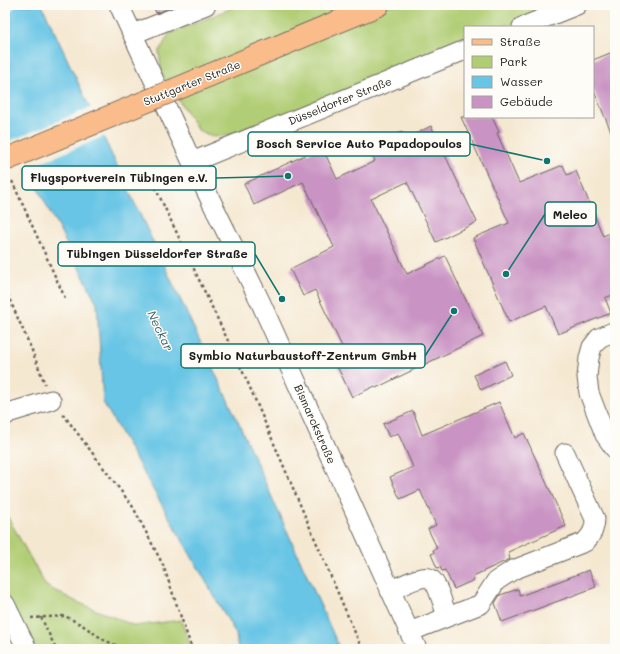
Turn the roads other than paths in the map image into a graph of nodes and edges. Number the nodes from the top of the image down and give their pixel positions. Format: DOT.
graph roads {
  1 [pos="120,5"];
  2 [pos="206,5"];
  3 [pos="378,5"];
  4 [pos="577,5"];
  5 [pos="524,26"];
  6 [pos="133,34"];
  7 [pos="464,50"];
  8 [pos="5,160"];
  9 [pos="192,162"];
  10 [pos="615,331"];
  11 [pos="51,400"];
  12 [pos="5,416"];
  13 [pos="615,449"];
  14 [pos="565,454"];
  15 [pos="390,591"];
  16 [pos="9,612"];
  17 [pos="447,617"];
  18 [pos="408,632"];
  19 [pos="27,649"];
  20 [pos="417,649"];
  1 -- 6 [label="street, Bismarckstraße"];
  2 -- 6 [label="street"];
  3 -- 8 [label="main road, Stuttgarter Straße, bridge"];
  4 -- 5 [label="street"];
  6 -- 9 [label="street, Bismarckstraße"];
  7 -- 9 [label="street, Düsseldorfer Straße"];
  9 -- 15 [label="street, Bismarckstraße"];
  10 -- 13 [label="street"];
  11 -- 12 [label="street"];
  14 -- 17 [label="street"];
  15 -- 17 [label="street"];
  15 -- 18 [label="street, Bismarckstraße"];
  16 -- 19 [label="street"];
  17 -- 18 [label="street"];
  18 -- 20 [label="street, Bismarckstraße"];
}
